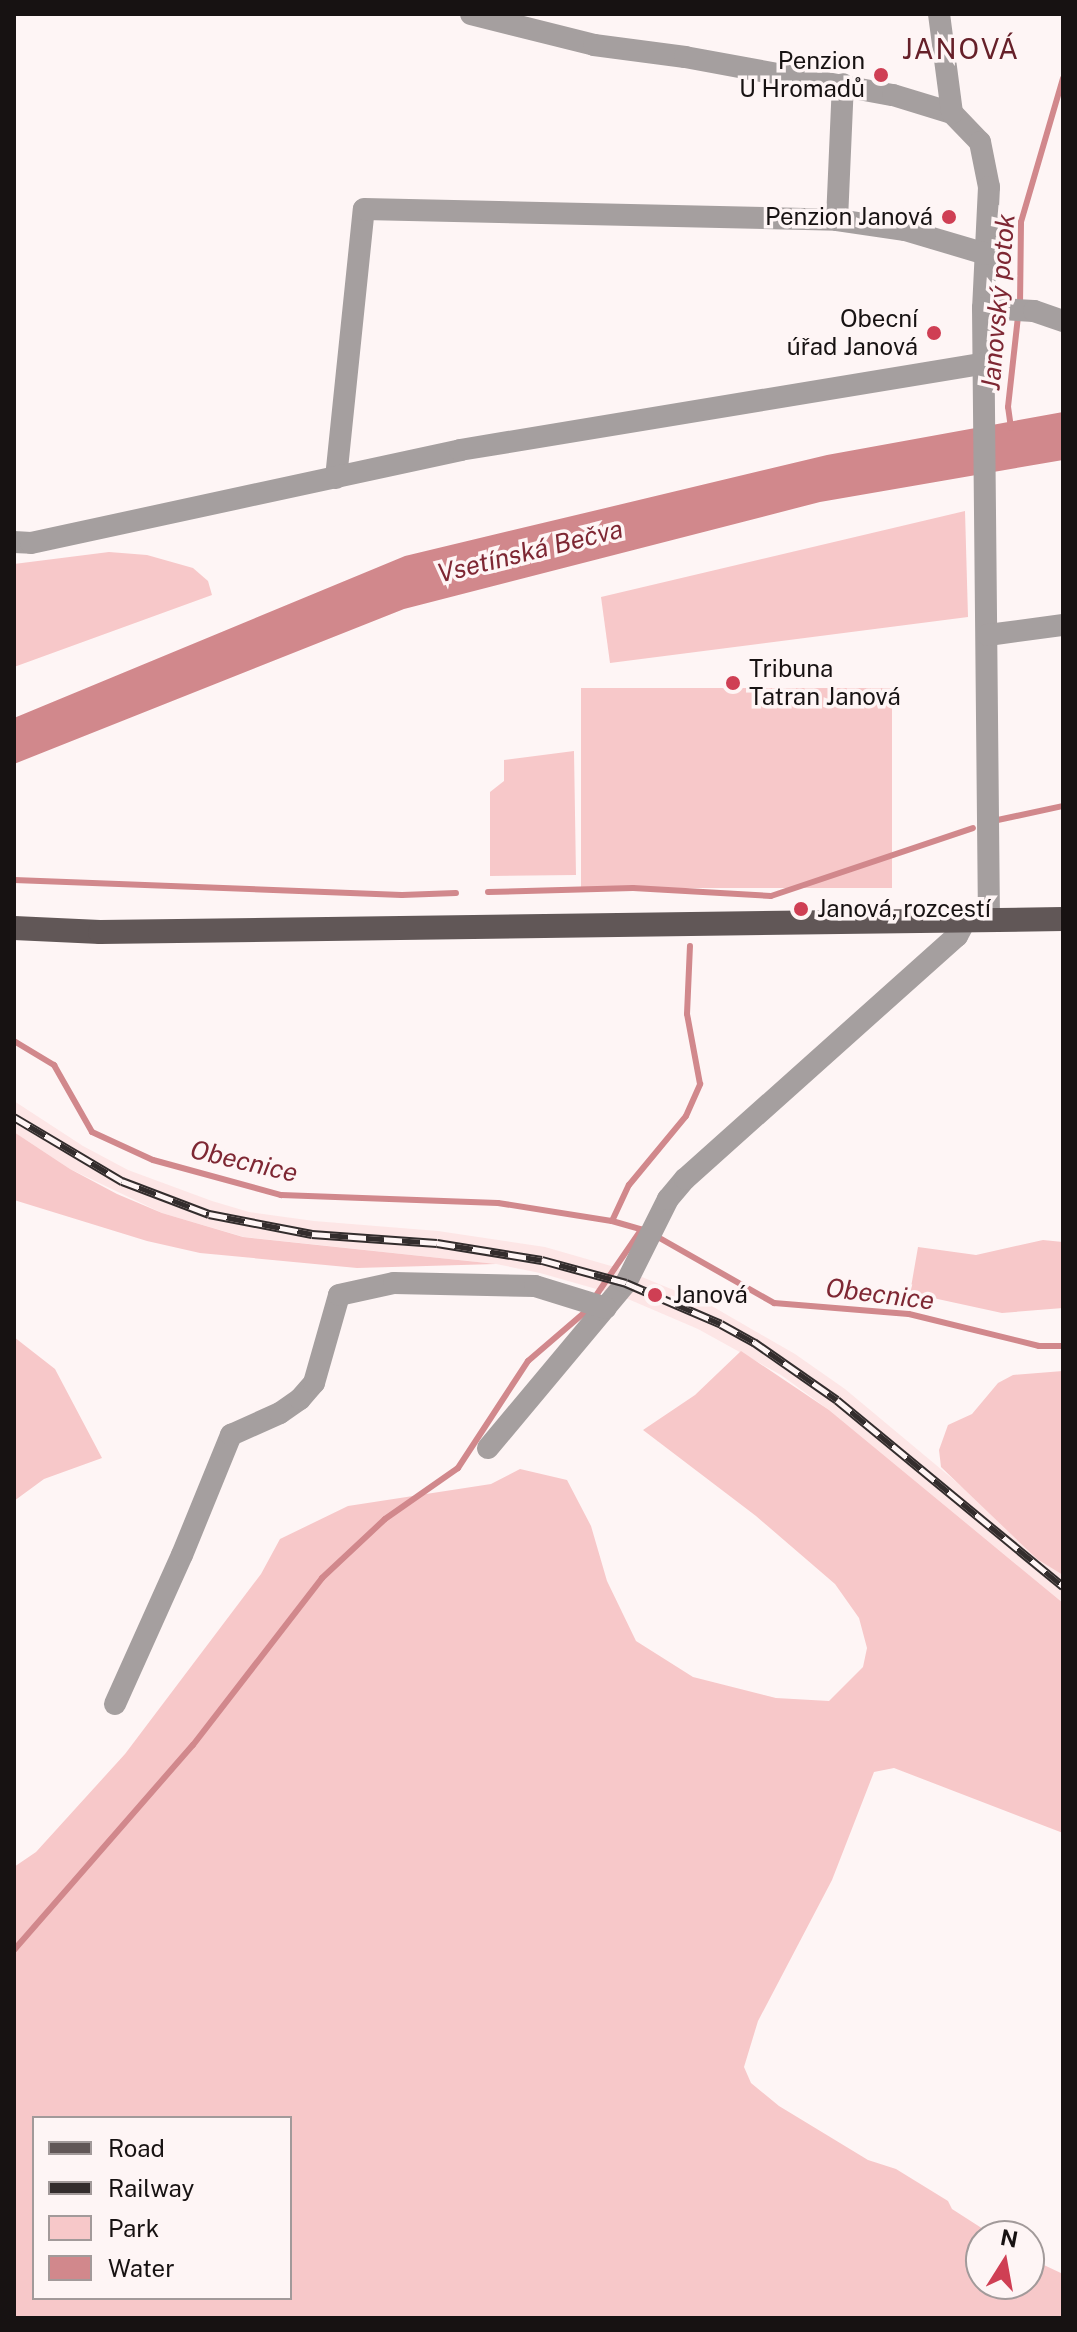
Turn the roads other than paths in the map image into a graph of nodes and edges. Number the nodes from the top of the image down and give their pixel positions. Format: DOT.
graph roads {
  1 [pos="471,14"];
  2 [pos="939,14"];
  3 [pos="843,84"];
  4 [pos="952,113"];
  5 [pos="837,220"];
  6 [pos="986,254"];
  7 [pos="983,308"];
  8 [pos="1063,321"];
  9 [pos="986,370"];
  10 [pos="336,478"];
  11 [pos="14,542"];
  12 [pos="1063,625"];
  13 [pos="988,627"];
  14 [pos="978,919"];
  15 [pos="1063,919"];
  16 [pos="14,928"];
  17 [pos="606,1308"];
  18 [pos="488,1448"];
  19 [pos="115,1704"];
  1 -- 3 [label="street"];
  2 -- 4 [label="street"];
  3 -- 4 [label="street"];
  3 -- 5 [label="street"];
  4 -- 6 [label="street"];
  5 -- 6 [label="street"];
  5 -- 10 [label="street"];
  6 -- 7 [label="street"];
  7 -- 8 [label="street"];
  7 -- 9 [label="street"];
  9 -- 10 [label="street"];
  9 -- 13 [label="street"];
  10 -- 11 [label="street"];
  12 -- 13 [label="street"];
  13 -- 14 [label="street"];
  14 -- 15 [label="main road"];
  14 -- 16 [label="main road"];
  14 -- 17 [label="street"];
  17 -- 18 [label="street"];
  17 -- 19 [label="street"];
}
